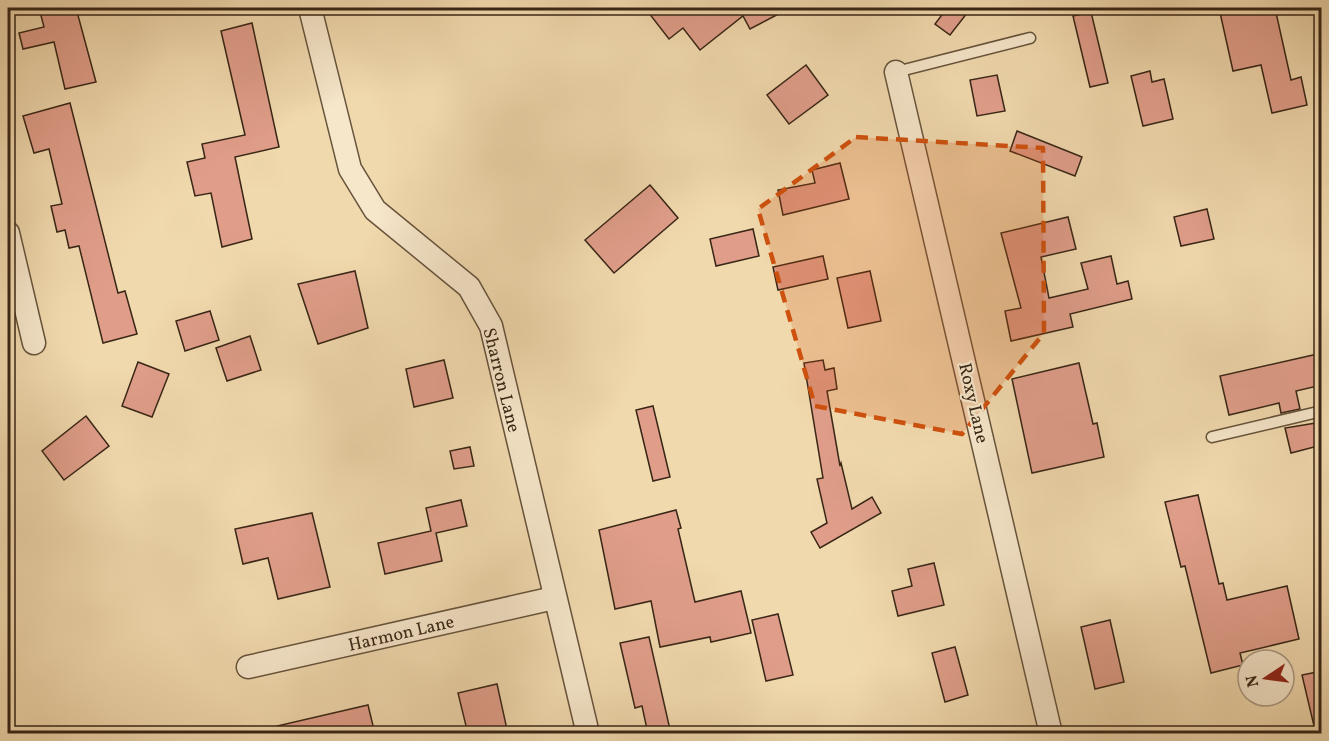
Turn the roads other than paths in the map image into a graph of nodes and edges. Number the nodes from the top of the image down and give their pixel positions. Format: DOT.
graph roads {
  1 [pos="310,8"];
  2 [pos="1030,38"];
  3 [pos="896,72"];
  4 [pos="8,233"];
  5 [pos="33,343"];
  6 [pos="1322,411"];
  7 [pos="1212,437"];
  8 [pos="554,598"];
  9 [pos="248,667"];
  10 [pos="588,734"];
  11 [pos="1051,734"];
  1 -- 8 [label="street, Sharron Lane"];
  2 -- 3 [label="lane"];
  3 -- 11 [label="street, Roxy Lane"];
  4 -- 5 [label="street"];
  6 -- 7 [label="lane"];
  8 -- 9 [label="street, Harmon Lane"];
  8 -- 10 [label="street, Sharron Lane"];
}
